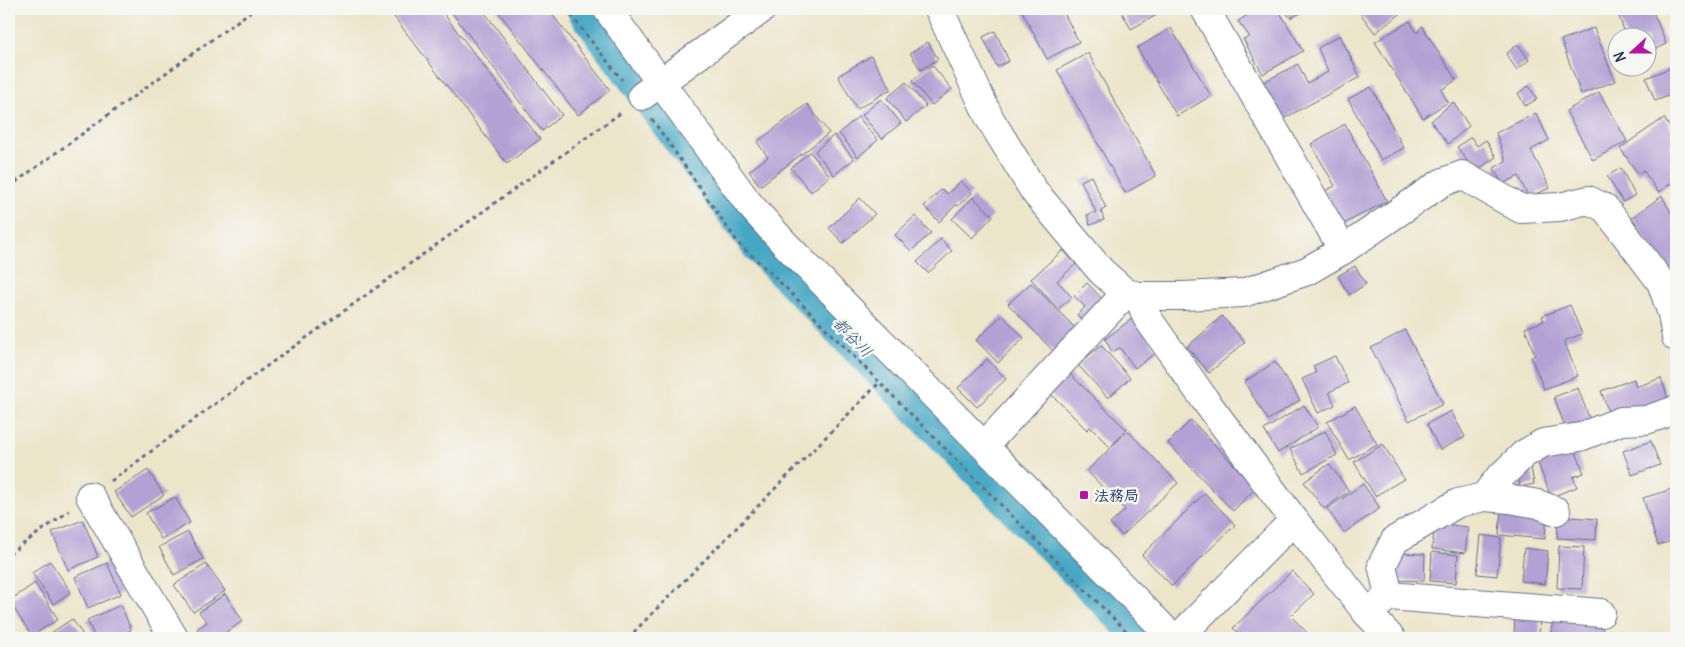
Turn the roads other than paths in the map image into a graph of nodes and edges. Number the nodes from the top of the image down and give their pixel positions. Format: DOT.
graph roads {
  1 [pos="607,9"];
  2 [pos="762,9"];
  3 [pos="1205,9"];
  4 [pos="944,11"];
  5 [pos="652,89"];
  6 [pos="1343,250"];
  7 [pos="1132,294"];
  8 [pos="1676,338"];
  9 [pos="1676,410"];
  10 [pos="984,446"];
  11 [pos="90,496"];
  12 [pos="1484,497"];
  13 [pos="1556,511"];
  14 [pos="1294,520"];
  15 [pos="1389,596"];
  16 [pos="1367,613"];
  17 [pos="1601,613"];
  18 [pos="174,638"];
  19 [pos="1173,638"];
  20 [pos="1178,638"];
  21 [pos="1391,638"];
  1 -- 5 [label="street"];
  2 -- 5 [label="street"];
  3 -- 6 [label="street"];
  4 -- 7 [label="street"];
  5 -- 10 [label="street"];
  6 -- 7 [label="street"];
  6 -- 8 [label="street"];
  7 -- 10 [label="street"];
  7 -- 14 [label="street"];
  9 -- 12 [label="street"];
  10 -- 19 [label="street"];
  11 -- 18 [label="street"];
  12 -- 13 [label="street"];
  12 -- 15 [label="street"];
  14 -- 16 [label="street"];
  14 -- 20 [label="street"];
  15 -- 16 [label="street"];
  15 -- 17 [label="street"];
  16 -- 21 [label="street"];
}
